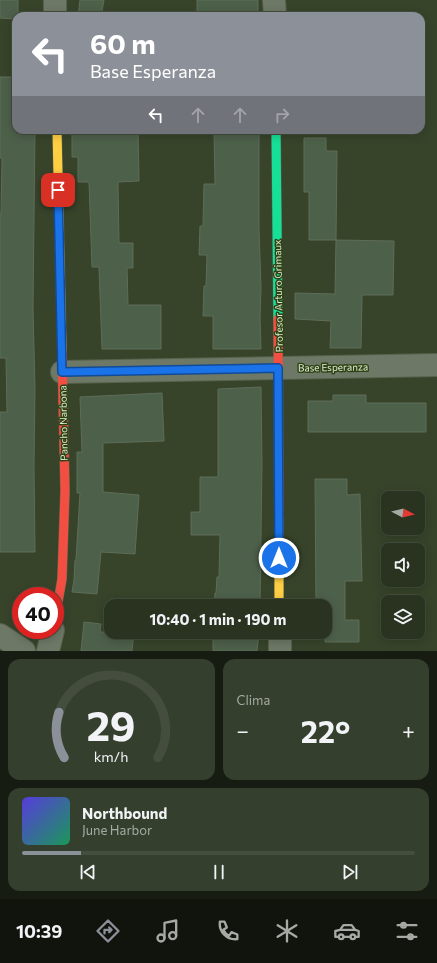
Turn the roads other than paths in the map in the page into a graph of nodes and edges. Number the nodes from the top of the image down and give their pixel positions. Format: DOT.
graph roads {
  1 [pos="55,0"];
  2 [pos="274,0"];
  3 [pos="55,12"];
  4 [pos="275,12"];
  5 [pos="57,134"];
  6 [pos="276,134"];
  7 [pos="437,365"];
  8 [pos="278,368"];
  9 [pos="62,372"];
  10 [pos="61,587"];
  11 [pos="279,599"];
  12 [pos="0,635"];
  13 [pos="51,639"];
  14 [pos="280,639"];
  15 [pos="24,651"];
  16 [pos="48,651"];
  17 [pos="280,651"];
  1 -- 3 [label="street"];
  2 -- 4 [label="street"];
  5 -- 9 [label="street, Pancho Narbona"];
  6 -- 8 [label="street, Profesor Arturo Grimaux"];
  7 -- 8 [label="street, Base Esperanza"];
  8 -- 9 [label="street, Base Esperanza"];
  8 -- 11 [label="street, Profesor Arturo Grimaux"];
  9 -- 10 [label="street, Pancho Narbona"];
  12 -- 15 [label="street"];
  13 -- 16 [label="street"];
  14 -- 17 [label="street"];
}
